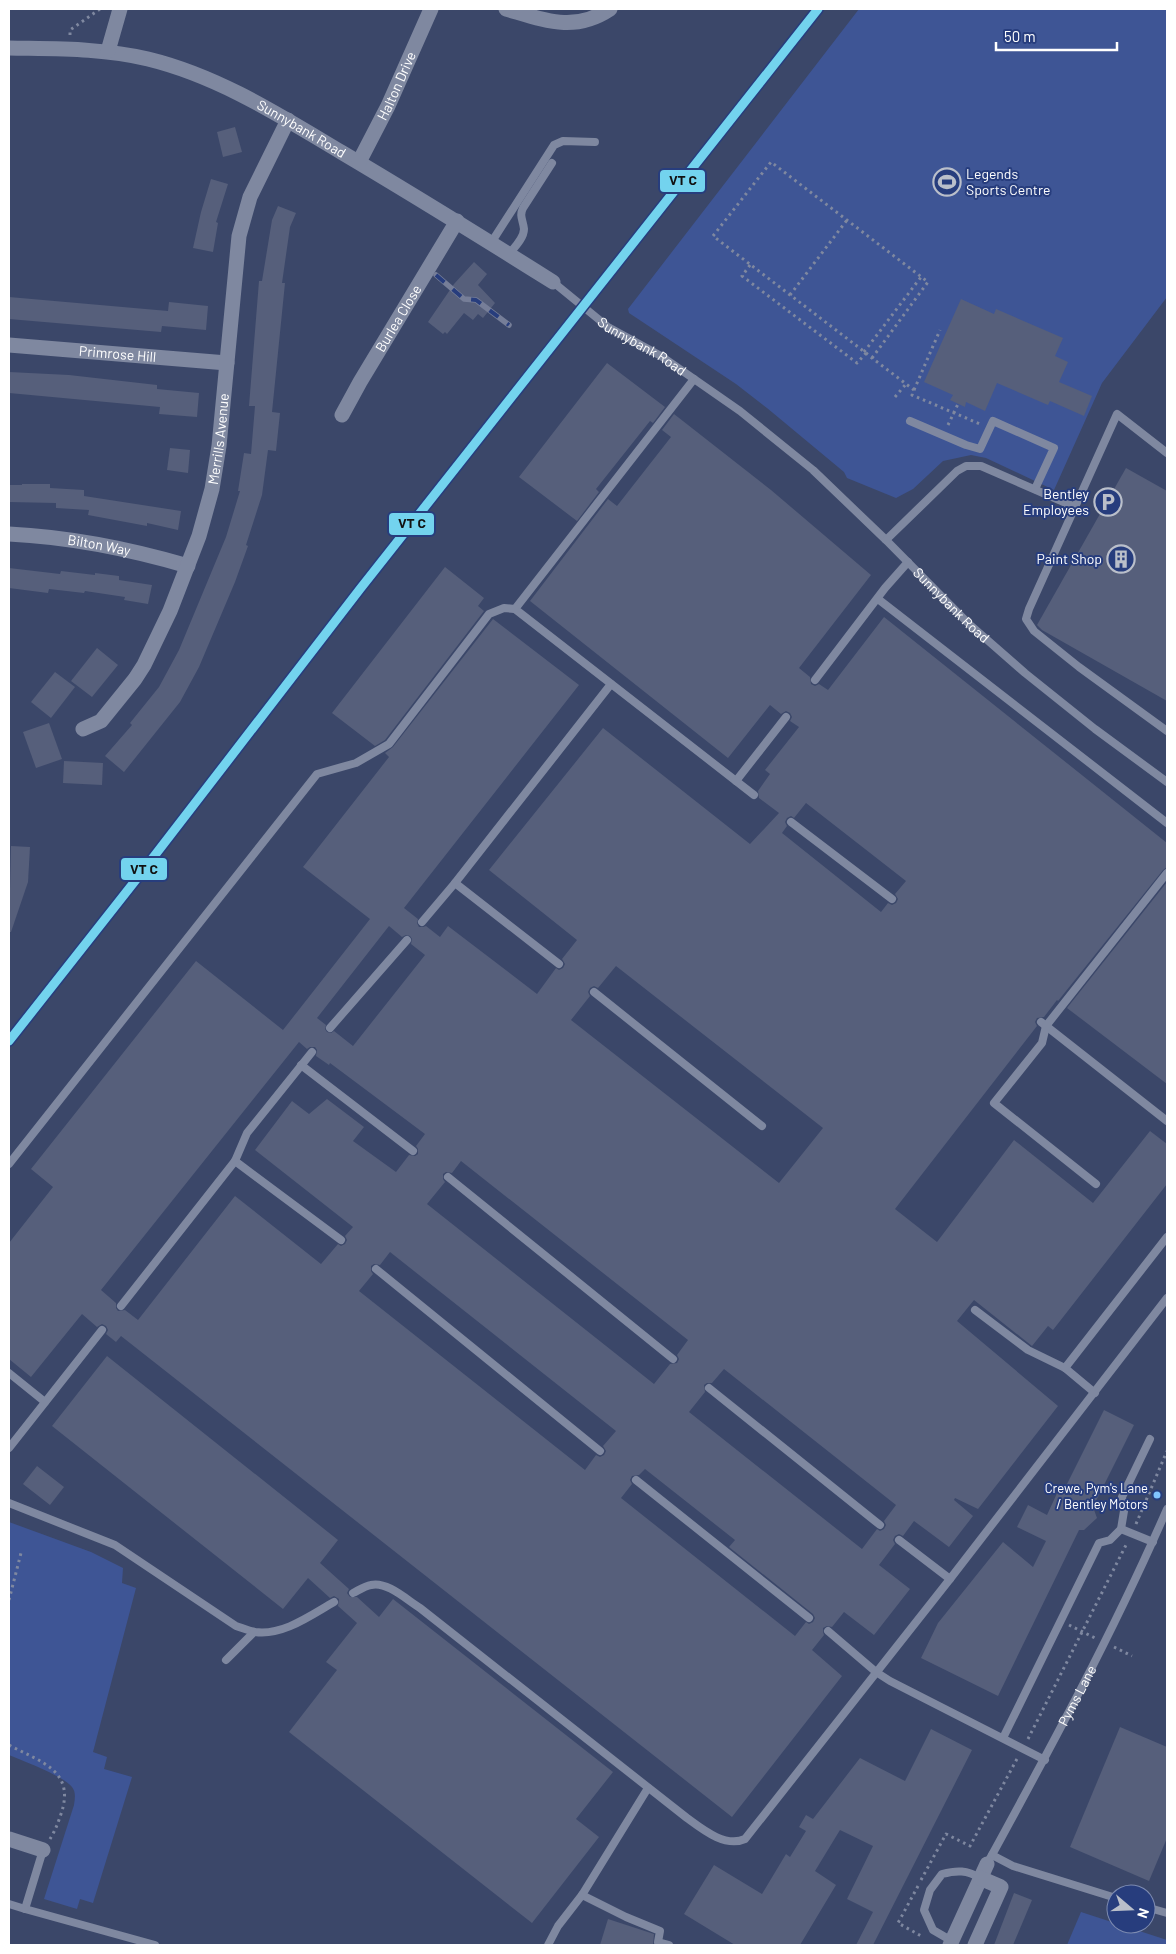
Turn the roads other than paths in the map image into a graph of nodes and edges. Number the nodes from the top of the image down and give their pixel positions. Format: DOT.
graph roads {
  1 [pos="120,9"];
  2 [pos="431,9"];
  3 [pos="506,9"];
  4 [pos="610,9"];
  5 [pos="9,48"];
  6 [pos="108,51"];
  7 [pos="288,120"];
  8 [pos="595,142"];
  9 [pos="359,162"];
  10 [pos="552,163"];
  11 [pos="457,221"];
  12 [pos="491,243"];
  13 [pos="509,254"];
  14 [pos="553,282"];
  15 [pos="9,345"];
  16 [pos="227,363"];
  17 [pos="694,379"];
  18 [pos="342,415"];
  19 [pos="910,421"];
  20 [pos="1167,453"];
  21 [pos="1035,489"];
  22 [pos="1075,507"];
  23 [pos="9,534"];
  24 [pos="886,540"];
  25 [pos="908,562"];
  26 [pos="188,566"];
  27 [pos="878,599"];
  28 [pos="515,609"];
  29 [pos="815,680"];
  30 [pos="611,684"];
  31 [pos="786,717"];
  32 [pos="83,729"];
  33 [pos="1167,731"];
  34 [pos="736,781"];
  35 [pos="1167,782"];
  36 [pos="754,795"];
  37 [pos="791,822"];
  38 [pos="1167,823"];
  39 [pos="1167,873"];
  40 [pos="455,883"];
  41 [pos="892,899"];
  42 [pos="422,922"];
  43 [pos="407,940"];
  44 [pos="559,964"];
  45 [pos="594,992"];
  46 [pos="1044,1024"];
  47 [pos="330,1028"];
  48 [pos="312,1052"];
  49 [pos="301,1065"];
  50 [pos="1167,1121"];
  51 [pos="762,1126"];
  52 [pos="413,1151"];
  53 [pos="235,1161"];
  54 [pos="9,1164"];
  55 [pos="448,1177"];
  56 [pos="1096,1184"];
  57 [pos="1167,1237"];
  58 [pos="341,1240"];
  59 [pos="376,1269"];
  60 [pos="1167,1298"];
  61 [pos="121,1306"];
  62 [pos="975,1310"];
  63 [pos="102,1330"];
  64 [pos="674,1359"];
  65 [pos="1065,1368"];
  66 [pos="9,1373"];
  67 [pos="709,1388"];
  68 [pos="1095,1393"];
  69 [pos="45,1402"];
  70 [pos="1150,1439"];
  71 [pos="9,1448"];
  72 [pos="600,1451"];
  73 [pos="636,1480"];
  74 [pos="9,1503"];
  75 [pos="1167,1509"];
  76 [pos="880,1524"];
  77 [pos="1121,1529"];
  78 [pos="899,1540"];
  79 [pos="1153,1542"];
  80 [pos="950,1579"];
  81 [pos="353,1593"];
  82 [pos="334,1602"];
  83 [pos="809,1618"];
  84 [pos="828,1631"];
  85 [pos="254,1632"];
  86 [pos="226,1660"];
  87 [pos="876,1672"];
  88 [pos="1003,1738"];
  89 [pos="1044,1760"];
  90 [pos="648,1788"];
  91 [pos="9,1839"];
  92 [pos="43,1850"];
  93 [pos="990,1859"];
  94 [pos="980,1878"];
  95 [pos="582,1895"];
  96 [pos="1106,1895"];
  97 [pos="9,1904"];
  98 [pos="25,1909"];
  99 [pos="951,1943"];
  100 [pos="155,1945"];
  101 [pos="548,1945"];
  102 [pos="668,1945"];
  103 [pos="975,1945"];
  1 -- 6 [label="street"];
  2 -- 9 [label="street, Halton Drive"];
  3 -- 4 [label="street"];
  5 -- 6 [label="street, Sunnybank Road"];
  6 -- 7 [label="street, Sunnybank Road"];
  7 -- 9 [label="street, Sunnybank Road"];
  7 -- 16 [label="street, Merrills Avenue"];
  8 -- 12 [label="lane"];
  9 -- 11 [label="street, Sunnybank Road"];
  10 -- 13 [label="lane"];
  11 -- 12 [label="street, Sunnybank Road"];
  11 -- 18 [label="street, Burlea Close"];
  12 -- 13 [label="street, Sunnybank Road"];
  13 -- 14 [label="street, Sunnybank Road"];
  14 -- 17 [label="lane, Sunnybank Road"];
  15 -- 16 [label="street, Primrose Hill"];
  16 -- 26 [label="street, Merrills Avenue"];
  17 -- 24 [label="lane, Sunnybank Road"];
  17 -- 28 [label="lane"];
  19 -- 21 [label="lane"];
  20 -- 22 [label="lane"];
  21 -- 22 [label="lane"];
  21 -- 24 [label="lane"];
  22 -- 33 [label="lane"];
  23 -- 26 [label="street, Bilton Way"];
  24 -- 25 [label="lane, Sunnybank Road"];
  25 -- 27 [label="lane"];
  25 -- 35 [label="lane, Sunnybank Road"];
  26 -- 32 [label="street, Merrills Avenue"];
  27 -- 29 [label="lane"];
  27 -- 38 [label="lane"];
  28 -- 30 [label="lane"];
  28 -- 54 [label="lane"];
  30 -- 34 [label="lane"];
  30 -- 40 [label="lane"];
  31 -- 34 [label="lane"];
  34 -- 36 [label="lane"];
  37 -- 41 [label="lane"];
  39 -- 46 [label="lane"];
  40 -- 42 [label="lane"];
  40 -- 44 [label="lane"];
  43 -- 47 [label="lane"];
  45 -- 51 [label="lane"];
  46 -- 50 [label="lane"];
  46 -- 56 [label="lane"];
  48 -- 49 [label="lane"];
  49 -- 52 [label="lane"];
  49 -- 53 [label="lane"];
  53 -- 58 [label="lane"];
  53 -- 61 [label="lane"];
  55 -- 64 [label="lane"];
  57 -- 65 [label="lane"];
  59 -- 72 [label="lane"];
  60 -- 68 [label="lane"];
  62 -- 65 [label="lane"];
  63 -- 69 [label="lane"];
  65 -- 68 [label="lane"];
  66 -- 69 [label="lane"];
  67 -- 76 [label="lane"];
  68 -- 80 [label="lane"];
  69 -- 71 [label="lane"];
  70 -- 77 [label="lane"];
  73 -- 83 [label="lane"];
  74 -- 85 [label="lane"];
  75 -- 79 [label="lane, Pyms Lane"];
  77 -- 79 [label="lane"];
  77 -- 88 [label="lane"];
  78 -- 80 [label="lane"];
  79 -- 89 [label="lane, Pyms Lane"];
  80 -- 87 [label="lane"];
  81 -- 90 [label="lane"];
  82 -- 85 [label="lane"];
  84 -- 87 [label="lane"];
  85 -- 86 [label="lane"];
  87 -- 88 [label="lane"];
  87 -- 90 [label="lane"];
  88 -- 89 [label="lane"];
  89 -- 93 [label="lane, Pyms Lane"];
  90 -- 95 [label="lane"];
  91 -- 92 [label="street"];
  92 -- 98 [label="lane"];
  93 -- 94 [label="street, Pyms Lane"];
  93 -- 96 [label="lane"];
  94 -- 99 [label="street, Pyms Lane"];
  94 -- 99 [label="lane"];
  94 -- 103 [label="street"];
  95 -- 101 [label="lane"];
  95 -- 102 [label="lane"];
  97 -- 98 [label="lane"];
  98 -- 100 [label="lane"];
}
